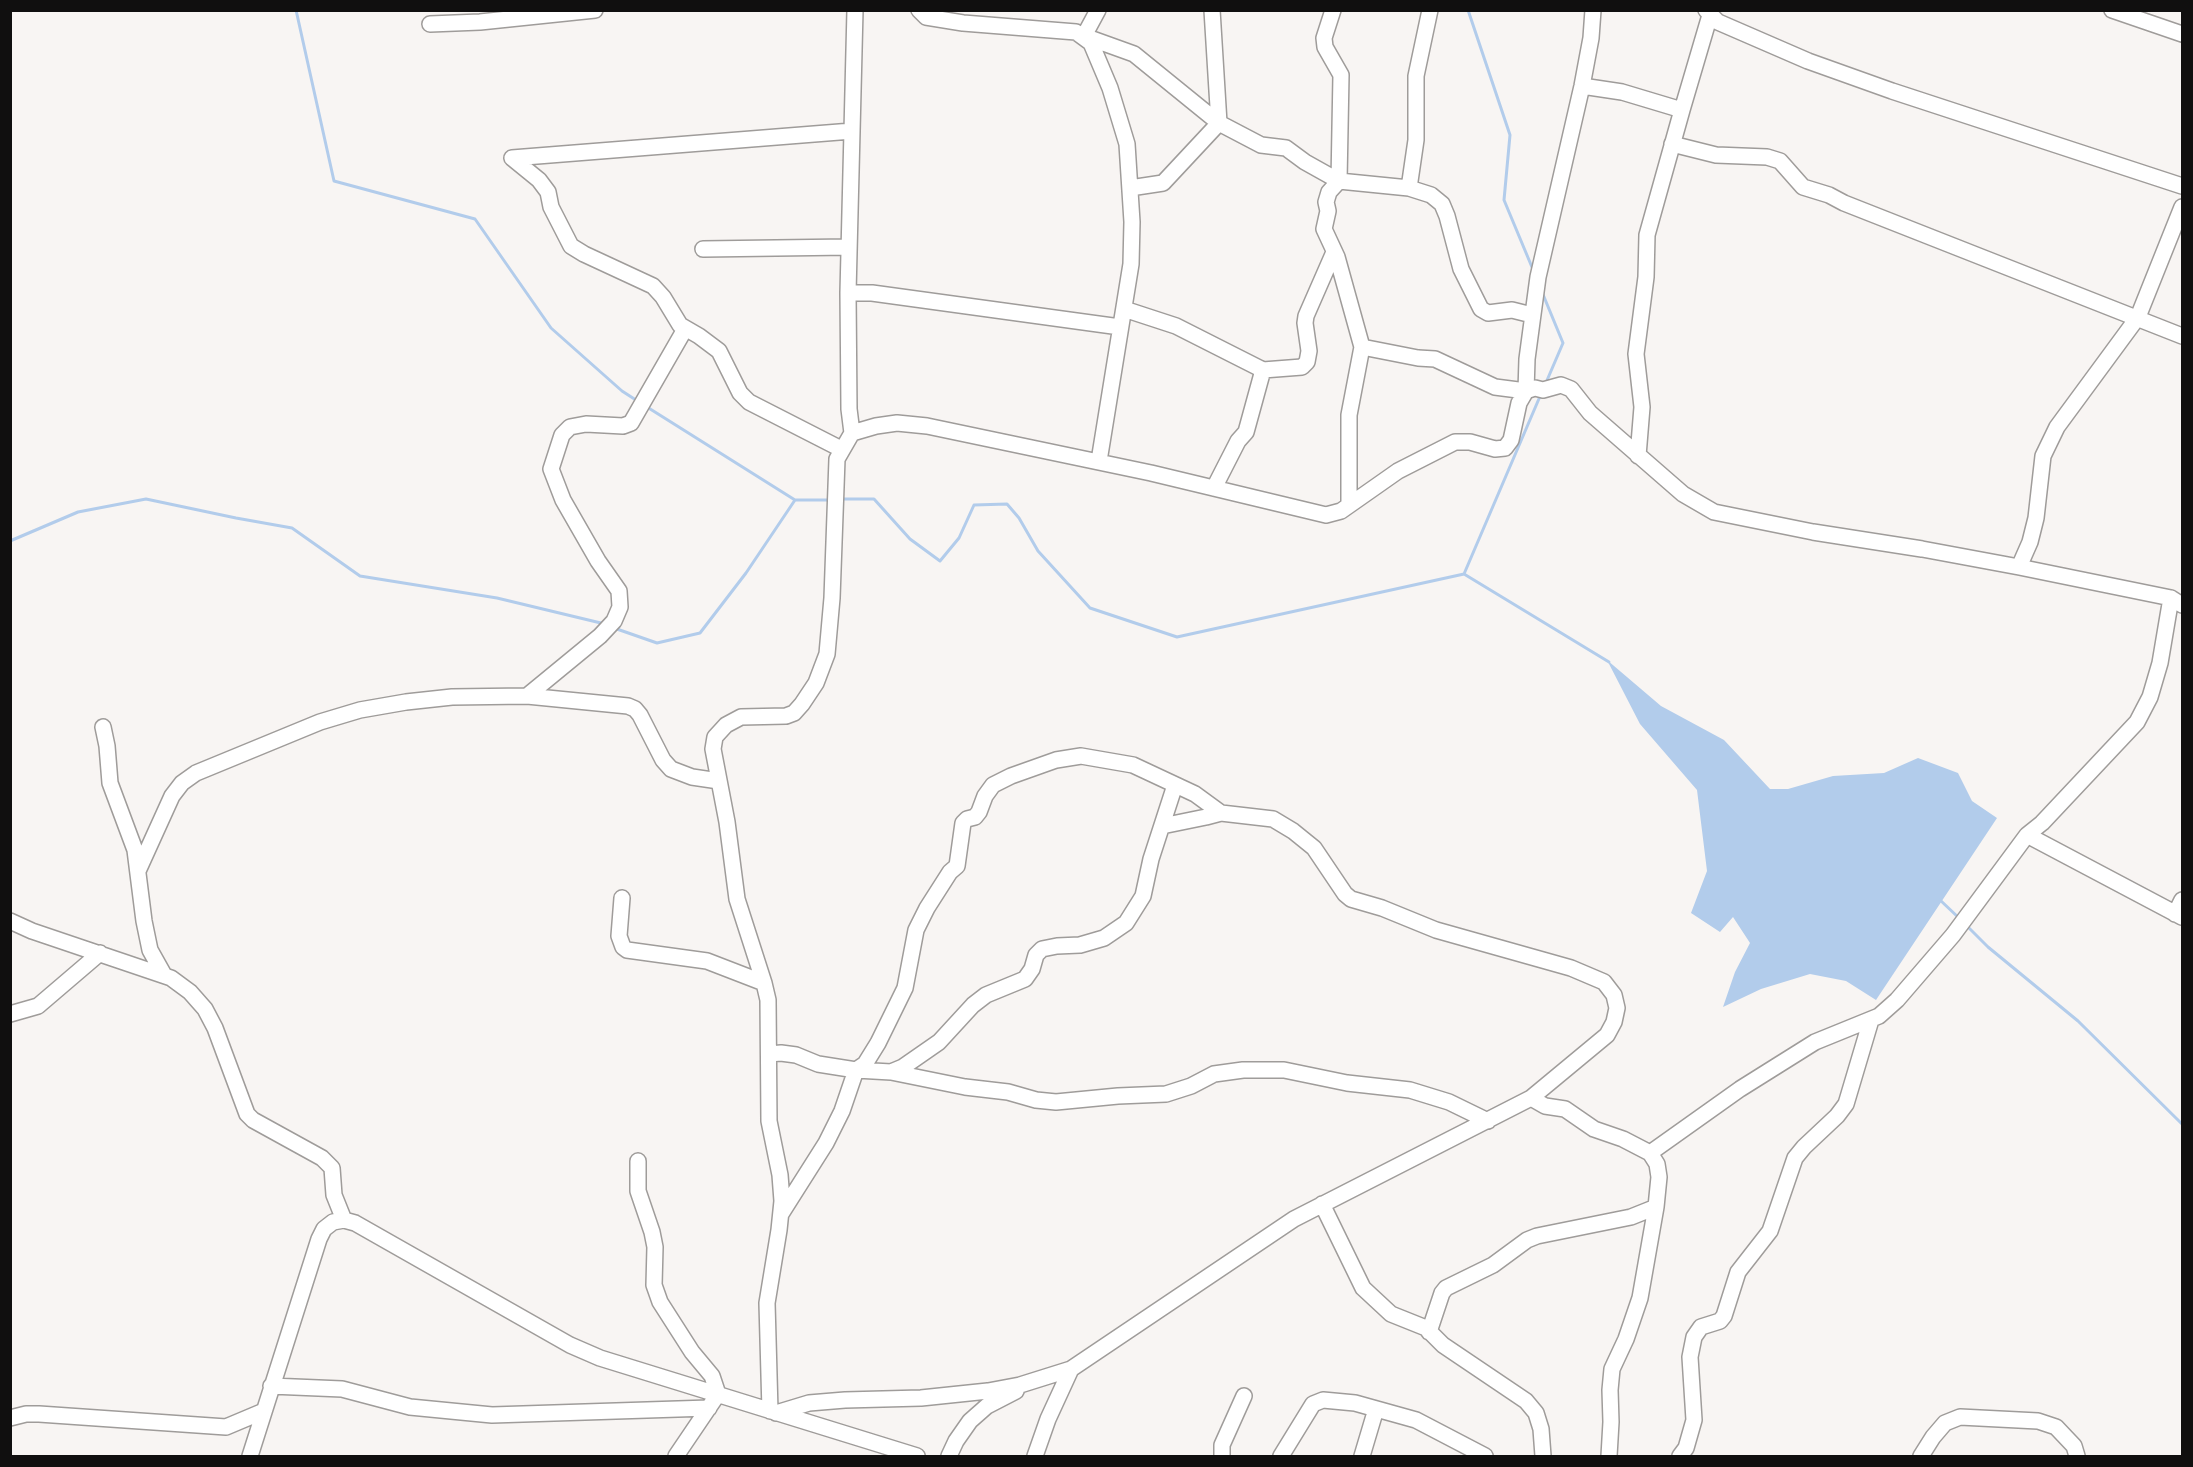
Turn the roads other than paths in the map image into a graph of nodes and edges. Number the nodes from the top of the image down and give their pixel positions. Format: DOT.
graph roads {
  1 [pos="595,10"];
  2 [pos="855,10"];
  3 [pos="919,10"];
  4 [pos="1098,10"];
  5 [pos="1212,10"];
  6 [pos="1333,10"];
  7 [pos="1430,10"];
  8 [pos="1593,10"];
  9 [pos="2112,10"];
  10 [pos="1708,13"];
  11 [pos="964,17"];
  12 [pos="430,24"];
  13 [pos="2182,34"];
  14 [pos="1084,36"];
  15 [pos="1582,86"];
  16 [pos="1682,110"];
  17 [pos="1219,123"];
  18 [pos="852,130"];
  19 [pos="1672,144"];
  20 [pos="1339,181"];
  21 [pos="2182,186"];
  22 [pos="1130,188"];
  23 [pos="1409,188"];
  24 [pos="2181,217"];
  25 [pos="849,247"];
  26 [pos="703,249"];
  27 [pos="1334,252"];
  28 [pos="848,293"];
  29 [pos="1124,309"];
  30 [pos="1532,315"];
  31 [pos="2138,317"];
  32 [pos="1120,327"];
  33 [pos="685,329"];
  34 [pos="2182,336"];
  35 [pos="1362,346"];
  36 [pos="1263,370"];
  37 [pos="1526,391"];
  38 [pos="852,433"];
  39 [pos="841,449"];
  40 [pos="1638,456"];
  41 [pos="1099,461"];
  42 [pos="1214,488"];
  43 [pos="1349,505"];
  44 [pos="2019,567"];
  45 [pos="2177,601"];
  46 [pos="527,696"];
  47 [pos="103,727"];
  48 [pos="719,781"];
  49 [pos="1175,784"];
  50 [pos="1221,813"];
  51 [pos="1162,826"];
  52 [pos="2027,835"];
  53 [pos="138,871"];
  54 [pos="622,898"];
  55 [pos="2180,910"];
  56 [pos="10,921"];
  57 [pos="100,953"];
  58 [pos="164,975"];
  59 [pos="764,983"];
  60 [pos="10,1014"];
  61 [pos="1871,1020"];
  62 [pos="769,1054"];
  63 [pos="856,1070"];
  64 [pos="891,1072"];
  65 [pos="1531,1098"];
  66 [pos="1488,1121"];
  67 [pos="1650,1153"];
  68 [pos="638,1161"];
  69 [pos="1322,1204"];
  70 [pos="1656,1207"];
  71 [pos="781,1214"];
  72 [pos="344,1220"];
  73 [pos="1429,1332"];
  74 [pos="1071,1369"];
  75 [pos="1046,1378"];
  76 [pos="271,1386"];
  77 [pos="718,1394"];
  78 [pos="1244,1396"];
  79 [pos="709,1408"];
  80 [pos="1376,1409"];
  81 [pos="264,1411"];
  82 [pos="773,1412"];
  83 [pos="10,1418"];
  84 [pos="250,1456"];
  85 [pos="676,1456"];
  86 [pos="917,1456"];
  87 [pos="949,1456"];
  88 [pos="1035,1456"];
  89 [pos="1222,1456"];
  90 [pos="1281,1456"];
  91 [pos="1362,1456"];
  92 [pos="1485,1456"];
  93 [pos="1543,1456"];
  94 [pos="1609,1456"];
  95 [pos="1680,1456"];
  96 [pos="1921,1456"];
  97 [pos="2077,1456"];
  1 -- 12 [label="street"];
  2 -- 18 [label="street"];
  3 -- 11 [label="street"];
  4 -- 14 [label="street"];
  5 -- 17 [label="street"];
  6 -- 20 [label="street"];
  7 -- 23 [label="street"];
  8 -- 15 [label="street"];
  9 -- 13 [label="street"];
  10 -- 16 [label="street"];
  10 -- 21 [label="street"];
  11 -- 14 [label="street"];
  14 -- 17 [label="street"];
  14 -- 22 [label="street"];
  15 -- 16 [label="street"];
  15 -- 30 [label="street"];
  16 -- 19 [label="street"];
  17 -- 20 [label="street"];
  17 -- 22 [label="street"];
  18 -- 25 [label="street"];
  18 -- 33 [label="street"];
  19 -- 31 [label="street"];
  19 -- 40 [label="street"];
  20 -- 23 [label="street"];
  20 -- 27 [label="street"];
  22 -- 29 [label="street"];
  23 -- 30 [label="street"];
  24 -- 31 [label="street"];
  25 -- 26 [label="street"];
  25 -- 28 [label="street"];
  27 -- 35 [label="street"];
  27 -- 36 [label="street"];
  28 -- 32 [label="street"];
  28 -- 38 [label="street"];
  29 -- 32 [label="street"];
  29 -- 36 [label="street"];
  30 -- 37 [label="street"];
  31 -- 34 [label="street"];
  31 -- 44 [label="street"];
  32 -- 41 [label="street"];
  33 -- 39 [label="street"];
  33 -- 46 [label="street"];
  35 -- 37 [label="street"];
  35 -- 43 [label="street"];
  36 -- 42 [label="street"];
  37 -- 40 [label="street"];
  37 -- 43 [label="street"];
  38 -- 39 [label="street"];
  38 -- 41 [label="street"];
  39 -- 48 [label="street"];
  40 -- 44 [label="street"];
  41 -- 42 [label="street"];
  42 -- 43 [label="street"];
  44 -- 45 [label="street"];
  45 -- 52 [label="street"];
  46 -- 48 [label="street"];
  46 -- 53 [label="street"];
  47 -- 53 [label="street"];
  48 -- 59 [label="street"];
  49 -- 50 [label="street"];
  49 -- 51 [label="street"];
  49 -- 63 [label="street"];
  50 -- 51 [label="street"];
  50 -- 65 [label="street"];
  51 -- 64 [label="street"];
  52 -- 55 [label="street"];
  52 -- 61 [label="street"];
  53 -- 58 [label="street"];
  54 -- 59 [label="street"];
  56 -- 57 [label="street"];
  57 -- 58 [label="street"];
  57 -- 60 [label="street"];
  58 -- 72 [label="street"];
  59 -- 62 [label="street"];
  61 -- 67 [label="street"];
  61 -- 95 [label="street"];
  62 -- 63 [label="street"];
  62 -- 71 [label="street"];
  63 -- 64 [label="street"];
  63 -- 71 [label="street"];
  64 -- 66 [label="street"];
  65 -- 66 [label="street"];
  65 -- 67 [label="street"];
  66 -- 69 [label="street"];
  67 -- 70 [label="street"];
  68 -- 77 [label="street"];
  69 -- 73 [label="street"];
  69 -- 74 [label="street"];
  70 -- 73 [label="street"];
  70 -- 94 [label="street"];
  71 -- 82 [label="street"];
  72 -- 76 [label="street"];
  72 -- 77 [label="street"];
  73 -- 93 [label="street"];
  74 -- 75 [label="street"];
  74 -- 88 [label="street"];
  75 -- 82 [label="street"];
  75 -- 87 [label="street"];
  76 -- 79 [label="street"];
  76 -- 81 [label="street"];
  77 -- 79 [label="street"];
  77 -- 82 [label="street"];
  78 -- 89 [label="street"];
  79 -- 85 [label="street"];
  80 -- 90 [label="street"];
  80 -- 91 [label="street"];
  80 -- 92 [label="street"];
  81 -- 83 [label="street"];
  81 -- 84 [label="street"];
  82 -- 86 [label="street"];
  96 -- 97 [label="street"];
}
